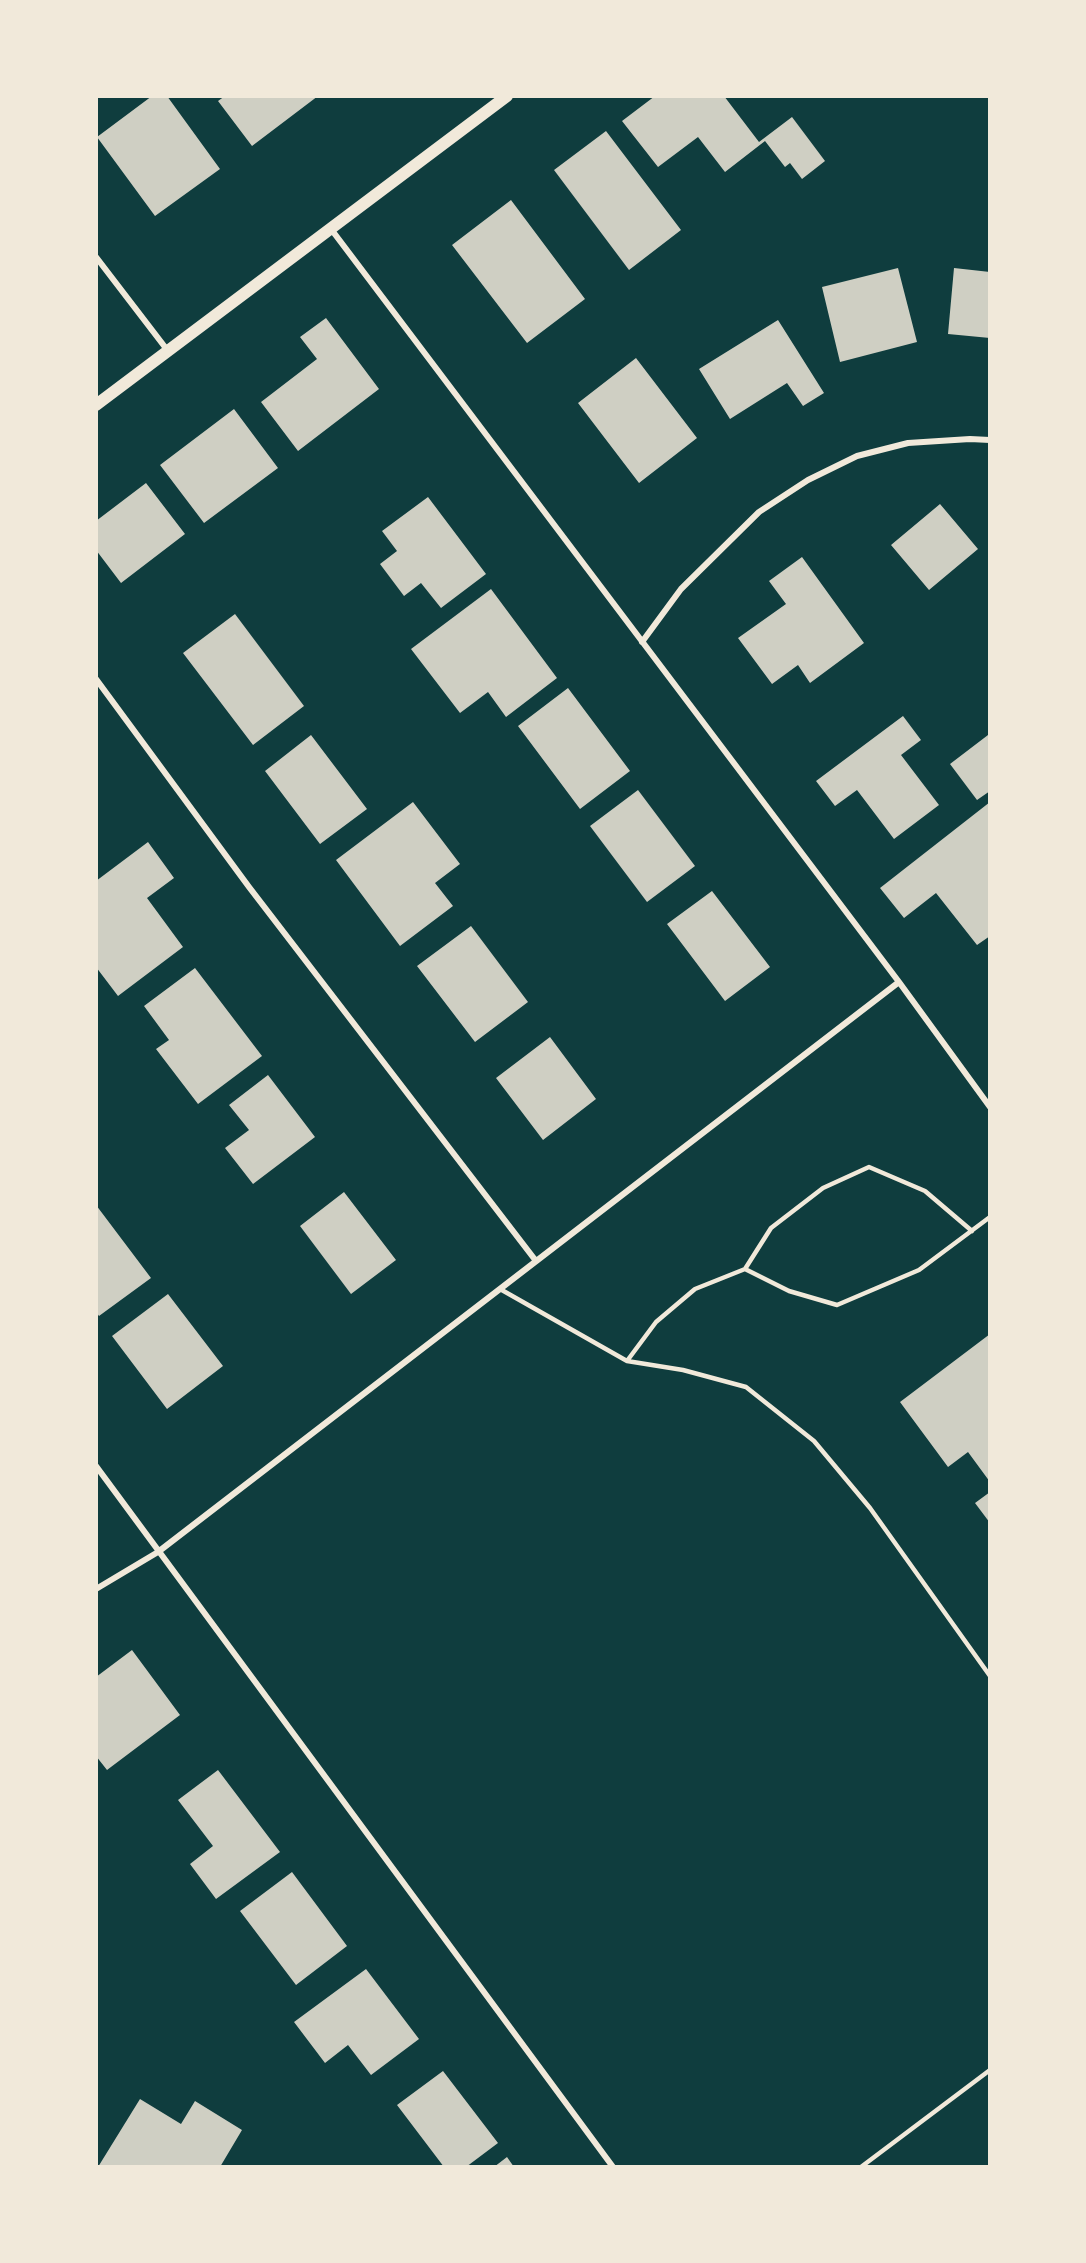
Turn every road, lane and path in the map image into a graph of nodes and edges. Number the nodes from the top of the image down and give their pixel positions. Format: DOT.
graph roads {
  1 [pos="507,96"];
  2 [pos="331,229"];
  3 [pos="96,257"];
  4 [pos="168,351"];
  5 [pos="96,405"];
  6 [pos="990,441"];
  7 [pos="642,642"];
  8 [pos="96,679"];
  9 [pos="898,982"];
  10 [pos="990,1107"];
  11 [pos="990,1217"];
  12 [pos="972,1231"];
  13 [pos="536,1261"];
  14 [pos="745,1269"];
  15 [pos="500,1289"];
  16 [pos="627,1361"];
  17 [pos="96,1466"];
  18 [pos="158,1552"];
  19 [pos="96,1589"];
  20 [pos="990,1676"];
  21 [pos="990,2070"];
  22 [pos="613,2167"];
  23 [pos="861,2167"];
  1 -- 2 [label="main road"];
  2 -- 4 [label="main road"];
  2 -- 7 [label="street"];
  3 -- 4 [label="street"];
  4 -- 5 [label="main road"];
  6 -- 7 [label="street"];
  7 -- 9 [label="street"];
  8 -- 13 [label="street"];
  9 -- 10 [label="street"];
  9 -- 13 [label="street"];
  11 -- 12 [label="lane"];
  12 -- 14 [label="lane"];
  12 -- 14 [label="lane"];
  13 -- 15 [label="street"];
  14 -- 16 [label="lane"];
  15 -- 16 [label="lane"];
  15 -- 18 [label="street"];
  16 -- 20 [label="lane"];
  17 -- 18 [label="street"];
  18 -- 19 [label="street"];
  18 -- 22 [label="street"];
  21 -- 23 [label="lane"];
}
